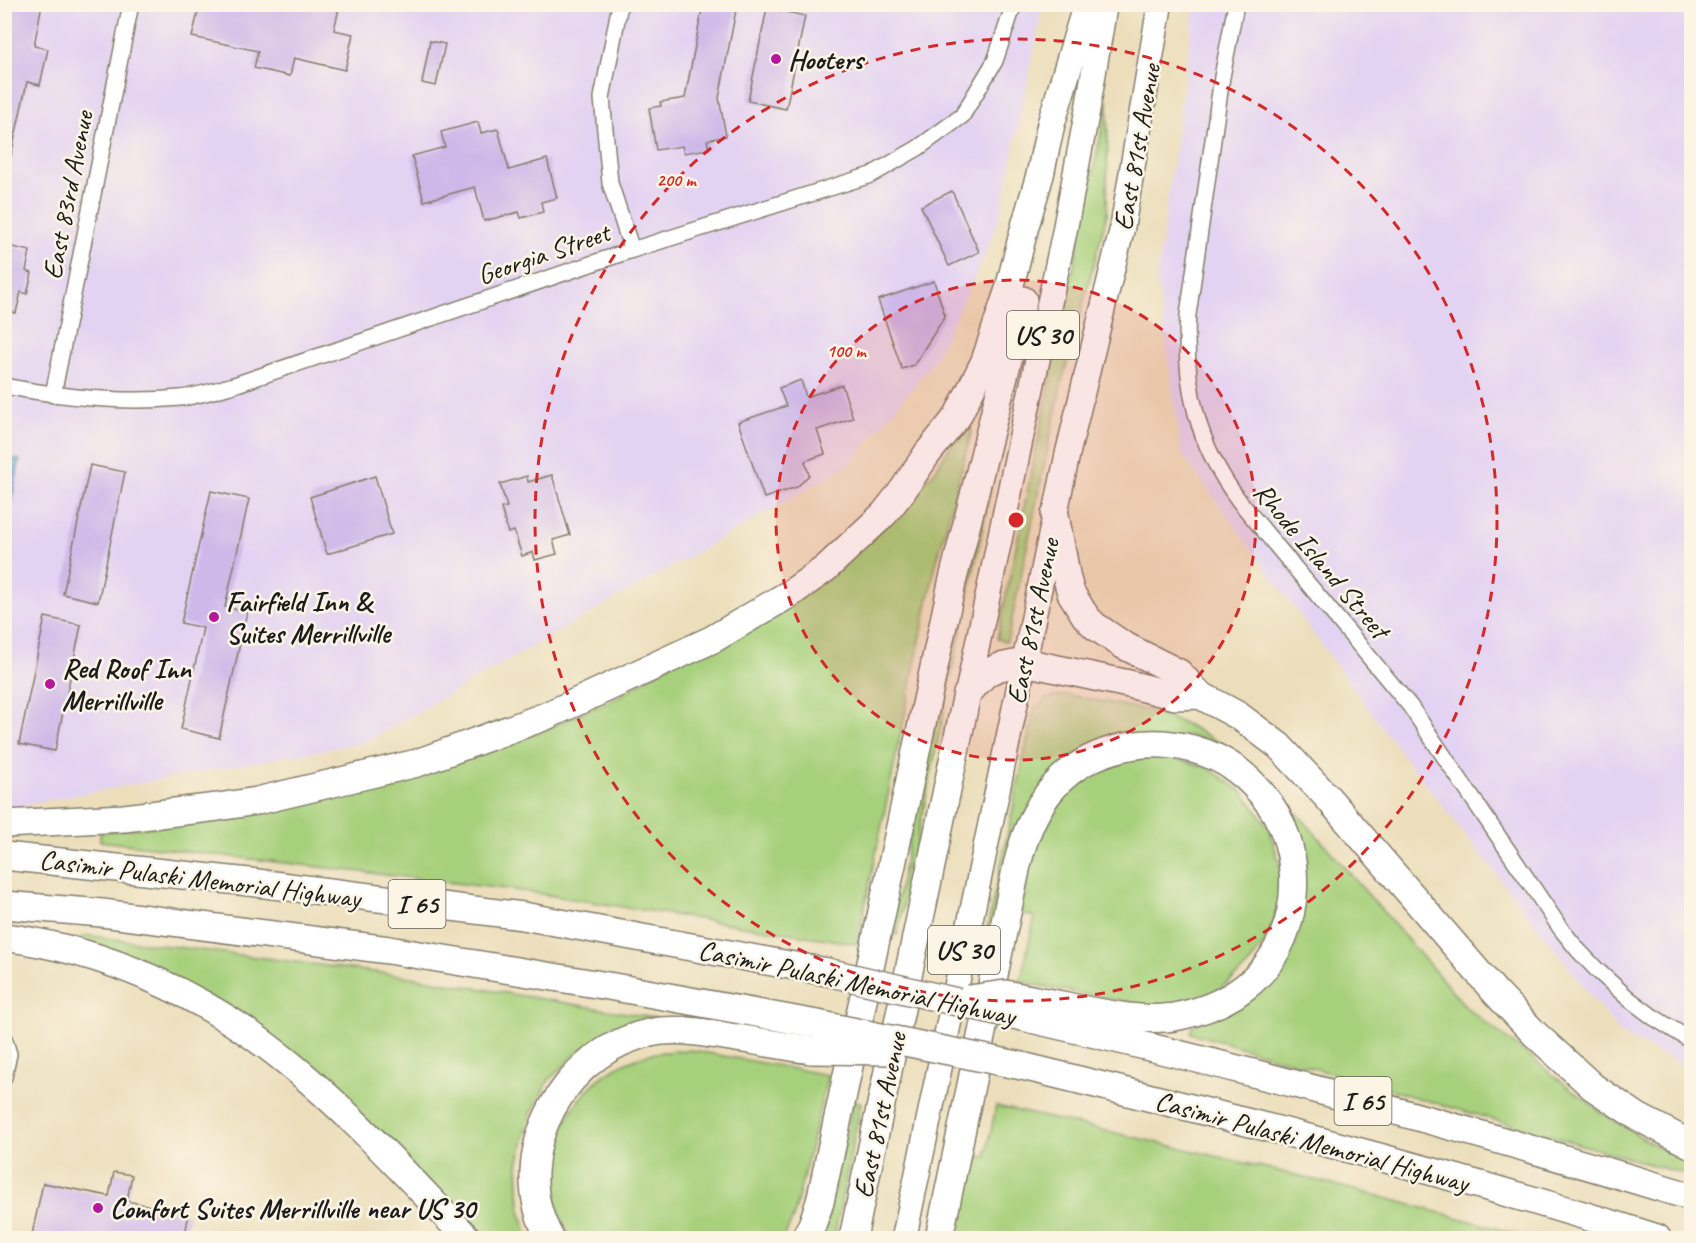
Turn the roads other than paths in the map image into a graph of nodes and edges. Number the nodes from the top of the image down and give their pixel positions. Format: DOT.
graph roads {
  1 [pos="131,4"];
  2 [pos="620,4"];
  3 [pos="1014,4"];
  4 [pos="1087,4"];
  5 [pos="1106,4"];
  6 [pos="1160,4"];
  7 [pos="1236,4"];
  8 [pos="1040,175"];
  9 [pos="632,250"];
  10 [pos="4,386"];
  11 [pos="53,395"];
  12 [pos="1055,515"];
  13 [pos="1024,662"];
  14 [pos="967,694"];
  15 [pos="1200,695"];
  16 [pos="4,824"];
  17 [pos="4,856"];
  18 [pos="4,905"];
  19 [pos="4,937"];
  20 [pos="1034,1009"];
  21 [pos="4,1038"];
  22 [pos="1692,1041"];
  23 [pos="962,1053"];
  24 [pos="4,1077"];
  25 [pos="1692,1145"];
  26 [pos="1692,1197"];
  27 [pos="467,1239"];
  28 [pos="550,1239"];
  29 [pos="805,1239"];
  30 [pos="853,1239"];
  31 [pos="904,1239"];
  32 [pos="939,1239"];
  33 [pos="1657,1239"];
  1 -- 11 [label="street, East 83rd Avenue"];
  2 -- 9 [label="street"];
  3 -- 9 [label="street, Georgia Street"];
  4 -- 8 [label="highway"];
  5 -- 14 [label="main road, East 81st Avenue / US 30"];
  6 -- 12 [label="main road, East 81st Avenue / US 30"];
  7 -- 22 [label="street, Rhode Island Street"];
  8 -- 16 [label="highway"];
  8 -- 29 [label="highway"];
  9 -- 11 [label="street, Georgia Street"];
  10 -- 11 [label="street, Georgia Street"];
  12 -- 13 [label="main road, East 81st Avenue / US 30"];
  12 -- 15 [label="highway"];
  13 -- 14 [label="highway"];
  13 -- 15 [label="highway"];
  13 -- 31 [label="main road, East 81st Avenue / US 30"];
  14 -- 30 [label="highway, East 81st Avenue / US 30"];
  15 -- 25 [label="highway"];
  17 -- 20 [label="highway, Casimir Pulaski Memorial Highway / I 65, bridge"];
  18 -- 23 [label="highway, Casimir Pulaski Memorial Highway / I 65, bridge"];
  19 -- 27 [label="highway"];
  20 -- 26 [label="highway, Casimir Pulaski Memorial Highway / I 65"];
  20 -- 32 [label="highway"];
  21 -- 24 [label="street"];
  23 -- 28 [label="highway, bridge"];
  23 -- 33 [label="highway, Casimir Pulaski Memorial Highway / I 65, bridge"];
}
